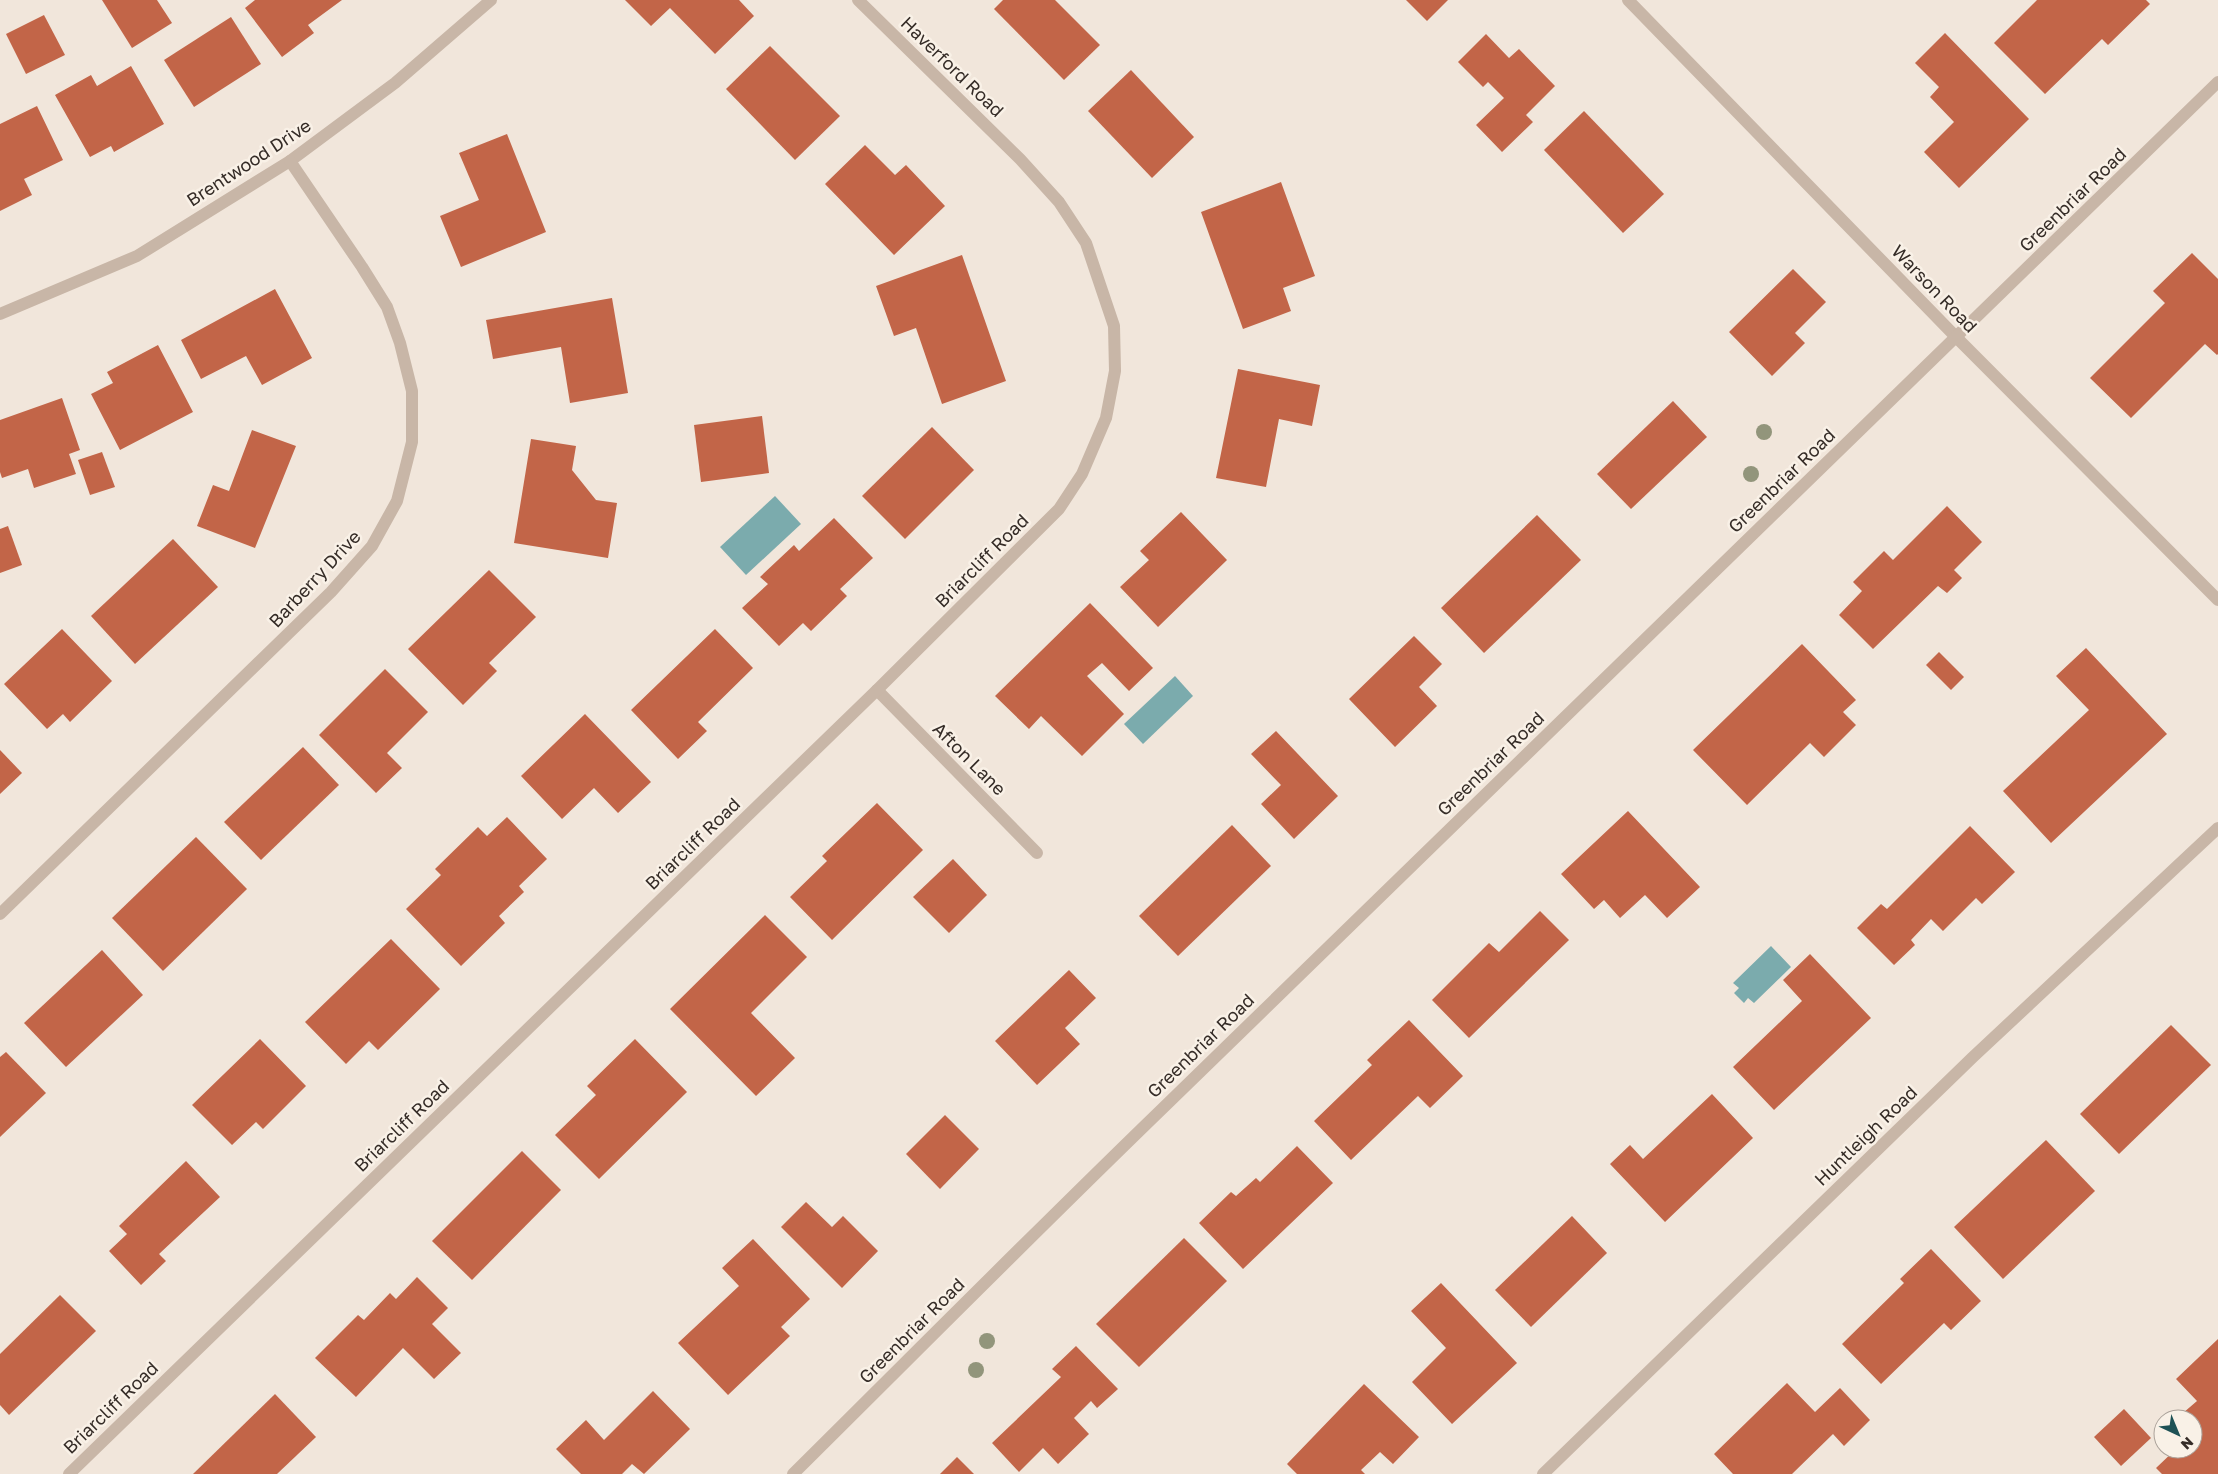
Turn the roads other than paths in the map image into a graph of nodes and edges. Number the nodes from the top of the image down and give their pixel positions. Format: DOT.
graph roads {
  1 [pos="491,0"];
  2 [pos="858,0"];
  3 [pos="1628,0"];
  4 [pos="2218,82"];
  5 [pos="1020,159"];
  6 [pos="290,161"];
  7 [pos="0,314"];
  8 [pos="1957,338"];
  9 [pos="2218,600"];
  10 [pos="877,690"];
  11 [pos="2218,828"];
  12 [pos="1037,853"];
  13 [pos="0,914"];
  14 [pos="69,1474"];
  15 [pos="793,1474"];
  16 [pos="1543,1474"];
  1 -- 6 [label="street, Brentwood Drive"];
  2 -- 5 [label="street, Haverford Road"];
  3 -- 8 [label="street, Warson Road"];
  4 -- 8 [label="street, Greenbriar Road"];
  5 -- 10 [label="street, Briarcliff Road"];
  6 -- 7 [label="street, Brentwood Drive"];
  6 -- 13 [label="street, Barberry Drive"];
  8 -- 9 [label="street, Warson Road"];
  8 -- 15 [label="street, Greenbriar Road"];
  10 -- 12 [label="street, Afton Lane"];
  10 -- 14 [label="street, Briarcliff Road"];
  11 -- 16 [label="street, Huntleigh Road"];
}
